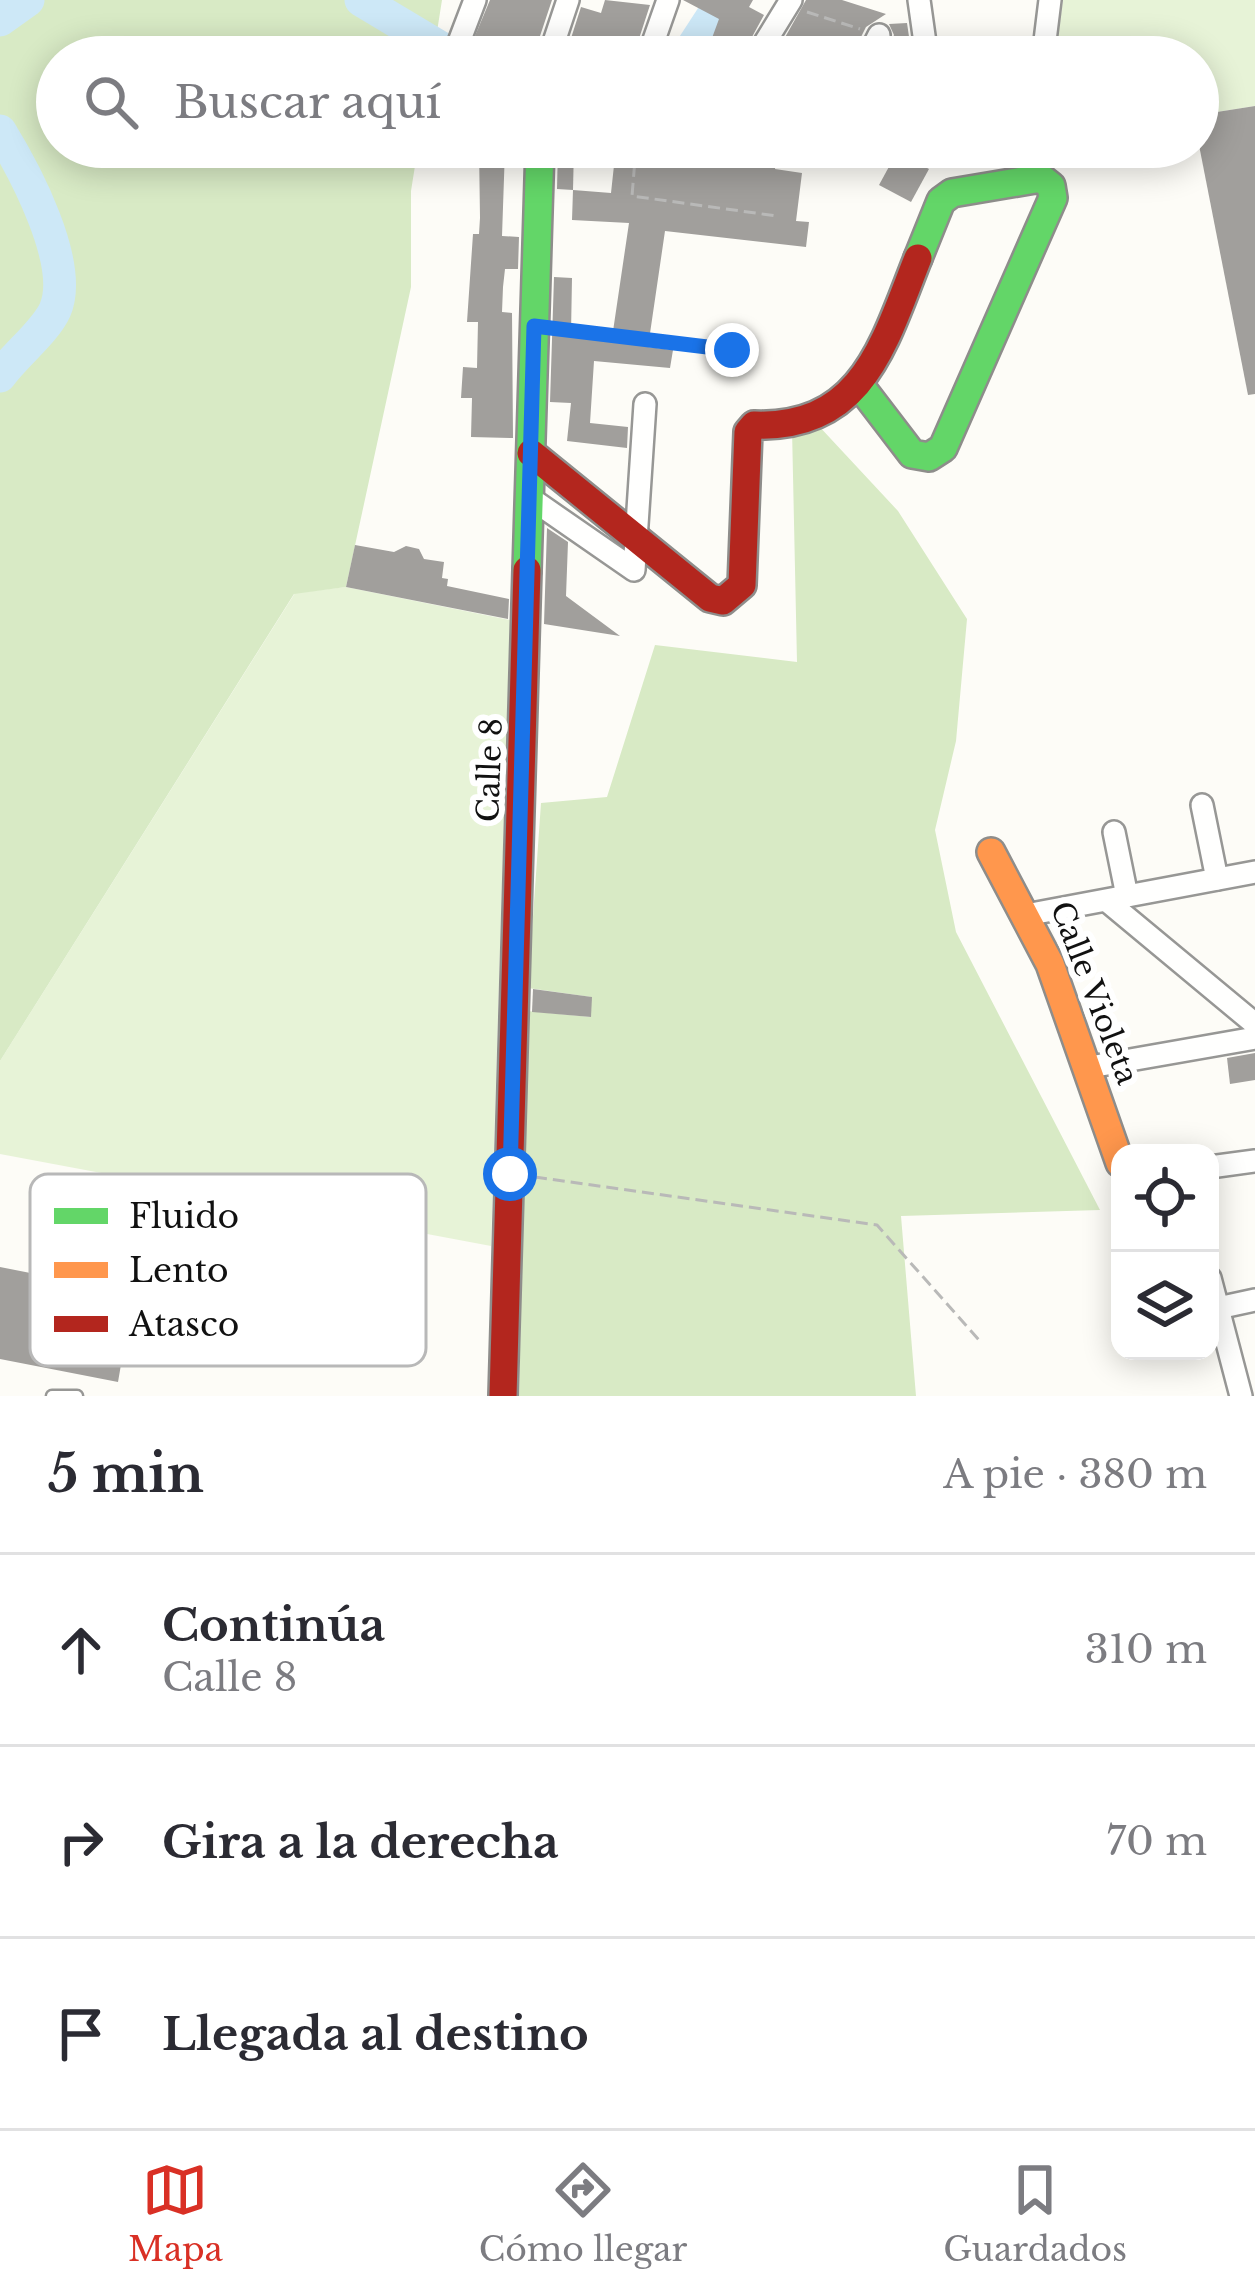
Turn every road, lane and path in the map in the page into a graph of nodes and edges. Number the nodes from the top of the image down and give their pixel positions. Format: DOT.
graph roads {
  1 [pos="475,0"];
  2 [pos="568,0"];
  3 [pos="668,0"];
  4 [pos="920,0"];
  5 [pos="1050,0"];
  6 [pos="790,3"];
  7 [pos="879,35"];
  8 [pos="461,36"];
  9 [pos="556,36"];
  10 [pos="655,36"];
  11 [pos="769,36"];
  12 [pos="924,36"];
  13 [pos="1046,36"];
  14 [pos="539,168"];
  15 [pos="634,168"];
  16 [pos="777,216"];
  17 [pos="534,326"];
  18 [pos="732,350"];
  19 [pos="860,386"];
  20 [pos="645,404"];
  21 [pos="531,453"];
  22 [pos="530,498"];
  23 [pos="637,539"];
  24 [pos="1202,805"];
  25 [pos="1114,832"];
  26 [pos="991,852"];
  27 [pos="1255,872"];
  28 [pos="1217,879"];
  29 [pos="1117,899"];
  30 [pos="1031,914"];
  31 [pos="1255,1024"];
  32 [pos="1255,1038"];
  33 [pos="1090,1067"];
  34 [pos="1114,1144"];
  35 [pos="1255,1161"];
  36 [pos="1219,1166"];
  37 [pos="510,1174"];
  38 [pos="1255,1300"];
  39 [pos="1219,1309"];
  40 [pos="979,1340"];
  41 [pos="52,1396"];
  42 [pos="77,1396"];
  43 [pos="502,1396"];
  44 [pos="1241,1396"];
  1 -- 8 [label="street"];
  2 -- 9 [label="street"];
  3 -- 10 [label="street"];
  4 -- 12 [label="street"];
  5 -- 13 [label="street"];
  6 -- 7 [label="path"];
  6 -- 11 [label="street"];
  14 -- 17 [label="street, Calle 8"];
  15 -- 16 [label="path"];
  17 -- 18 [label="path"];
  17 -- 21 [label="street, Calle 8"];
  19 -- 19 [label="street"];
  19 -- 23 [label="street"];
  20 -- 23 [label="street"];
  21 -- 22 [label="street, Calle 8"];
  21 -- 23 [label="street"];
  22 -- 23 [label="street"];
  22 -- 37 [label="street, Calle 8"];
  24 -- 28 [label="street"];
  25 -- 29 [label="street"];
  26 -- 30 [label="street, Calle Violeta"];
  27 -- 28 [label="street"];
  28 -- 29 [label="street"];
  29 -- 30 [label="street"];
  29 -- 31 [label="street"];
  30 -- 33 [label="street, Calle Violeta"];
  32 -- 33 [label="street"];
  33 -- 34 [label="street, Calle Violeta"];
  35 -- 36 [label="street"];
  37 -- 40 [label="path"];
  37 -- 43 [label="street, Calle 8"];
  38 -- 39 [label="street"];
  39 -- 44 [label="street"];
  41 -- 42 [label="lane"];
}
